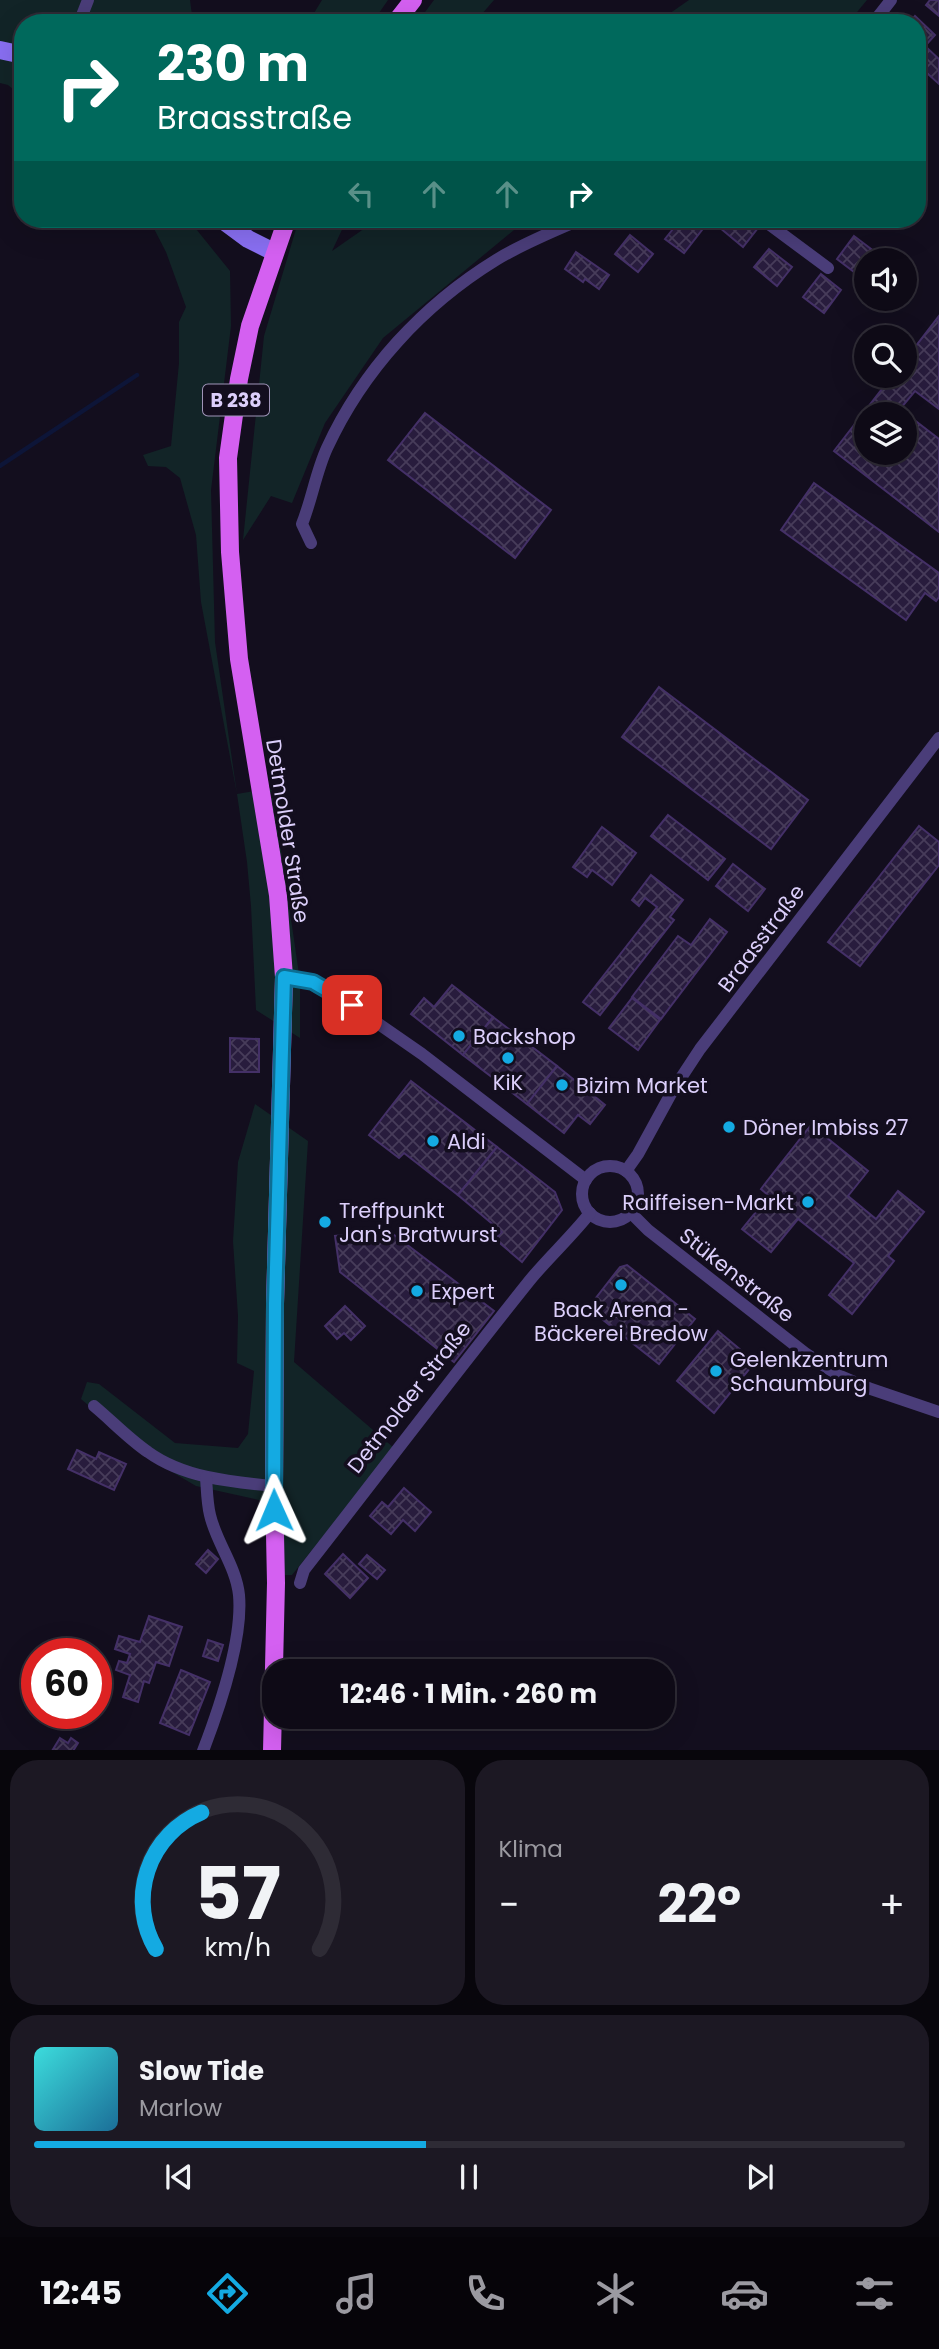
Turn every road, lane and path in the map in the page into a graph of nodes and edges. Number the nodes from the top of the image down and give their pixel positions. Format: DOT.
graph roads {
  1 [pos="414,0"];
  2 [pos="891,0"];
  3 [pos="402,14"];
  4 [pos="880,14"];
  5 [pos="233,228"];
  6 [pos="283,228"];
  7 [pos="563,228"];
  8 [pos="774,228"];
  9 [pos="274,252"];
  10 [pos="828,268"];
  11 [pos="311,543"];
  12 [pos="939,738"];
  13 [pos="284,977"];
  14 [pos="626,1171"];
  15 [pos="586,1180"];
  16 [pos="590,1213"];
  17 [pos="631,1213"];
  18 [pos="94,1406"];
  19 [pos="939,1412"];
  20 [pos="206,1478"];
  21 [pos="274,1486"];
  22 [pos="300,1583"];
  23 [pos="203,1750"];
  24 [pos="272,1750"];
  1 -- 3 [label="main road"];
  2 -- 4 [label="street"];
  5 -- 9 [label="main road"];
  6 -- 9 [label="main road, B 238"];
  7 -- 11 [label="street"];
  8 -- 10 [label="street"];
  9 -- 13 [label="main road, Detmolder Straße / B 238"];
  12 -- 14 [label="street, Braasstraße"];
  13 -- 15 [label="street"];
  13 -- 21 [label="main road, Detmolder Straße / B 238"];
  14 -- 15 [label="street"];
  14 -- 17 [label="street"];
  15 -- 16 [label="street"];
  16 -- 17 [label="street"];
  16 -- 22 [label="street, Detmolder Straße"];
  17 -- 19 [label="street, Stükenstraße"];
  18 -- 20 [label="street"];
  20 -- 21 [label="street"];
  20 -- 23 [label="street"];
  21 -- 24 [label="main road, Detmolder Straße / B 238"];
}
